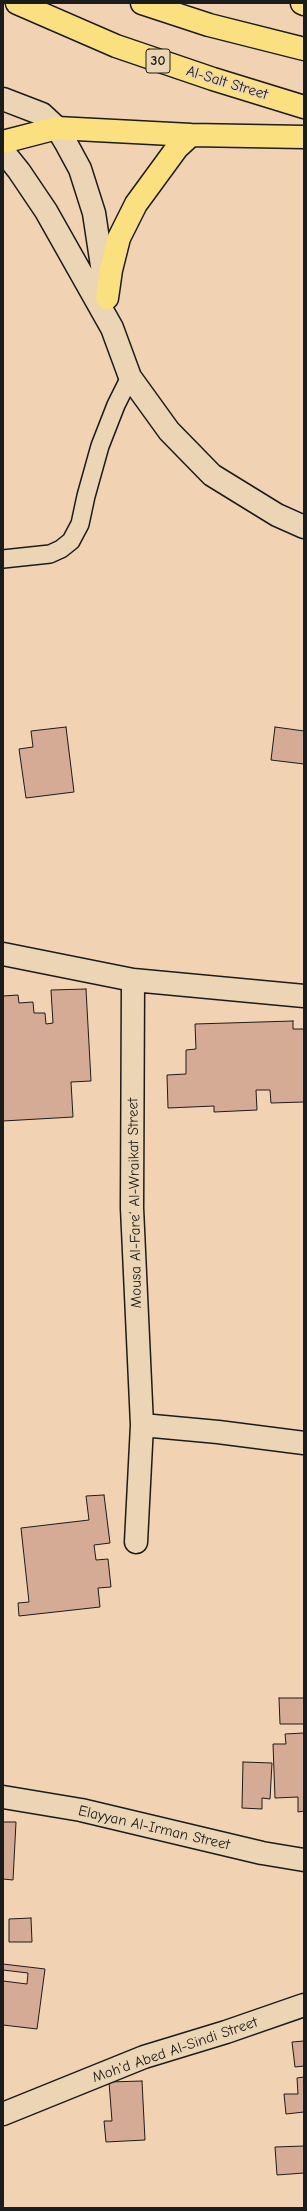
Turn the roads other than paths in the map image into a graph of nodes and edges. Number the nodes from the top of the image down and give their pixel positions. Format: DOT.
graph roads {
  1 [pos="17,3"];
  2 [pos="142,3"];
  3 [pos="304,49"];
  4 [pos="3,99"];
  5 [pos="304,107"];
  6 [pos="57,128"];
  7 [pos="192,135"];
  8 [pos="304,137"];
  9 [pos="3,142"];
  10 [pos="3,152"];
  11 [pos="107,298"];
  12 [pos="112,328"];
  13 [pos="130,377"];
  14 [pos="304,527"];
  15 [pos="3,559"];
  16 [pos="3,954"];
  17 [pos="133,980"];
  18 [pos="304,996"];
  19 [pos="142,1426"];
  20 [pos="304,1443"];
  21 [pos="136,1542"];
  22 [pos="3,1797"];
  23 [pos="304,1860"];
  24 [pos="304,2005"];
  25 [pos="3,2114"];
  1 -- 5 [label="main road, Al-Salt Street / 30"];
  2 -- 3 [label="main road"];
  4 -- 6 [label="street"];
  6 -- 7 [label="main road"];
  6 -- 9 [label="main road"];
  6 -- 11 [label="street"];
  7 -- 8 [label="main road"];
  7 -- 11 [label="main road"];
  10 -- 12 [label="street"];
  11 -- 12 [label="street"];
  12 -- 13 [label="street"];
  13 -- 14 [label="street"];
  13 -- 15 [label="lane"];
  16 -- 17 [label="street"];
  17 -- 18 [label="street"];
  17 -- 19 [label="street, Mousa Al-Fare‘ Al-Wraikat Street"];
  19 -- 20 [label="street"];
  19 -- 21 [label="street, Mousa Al-Fare‘ Al-Wraikat Street"];
  22 -- 23 [label="street, Elayyan Al-Irman Street"];
  24 -- 25 [label="street, Moh'd Abed Al-Sindi Street"];
}
